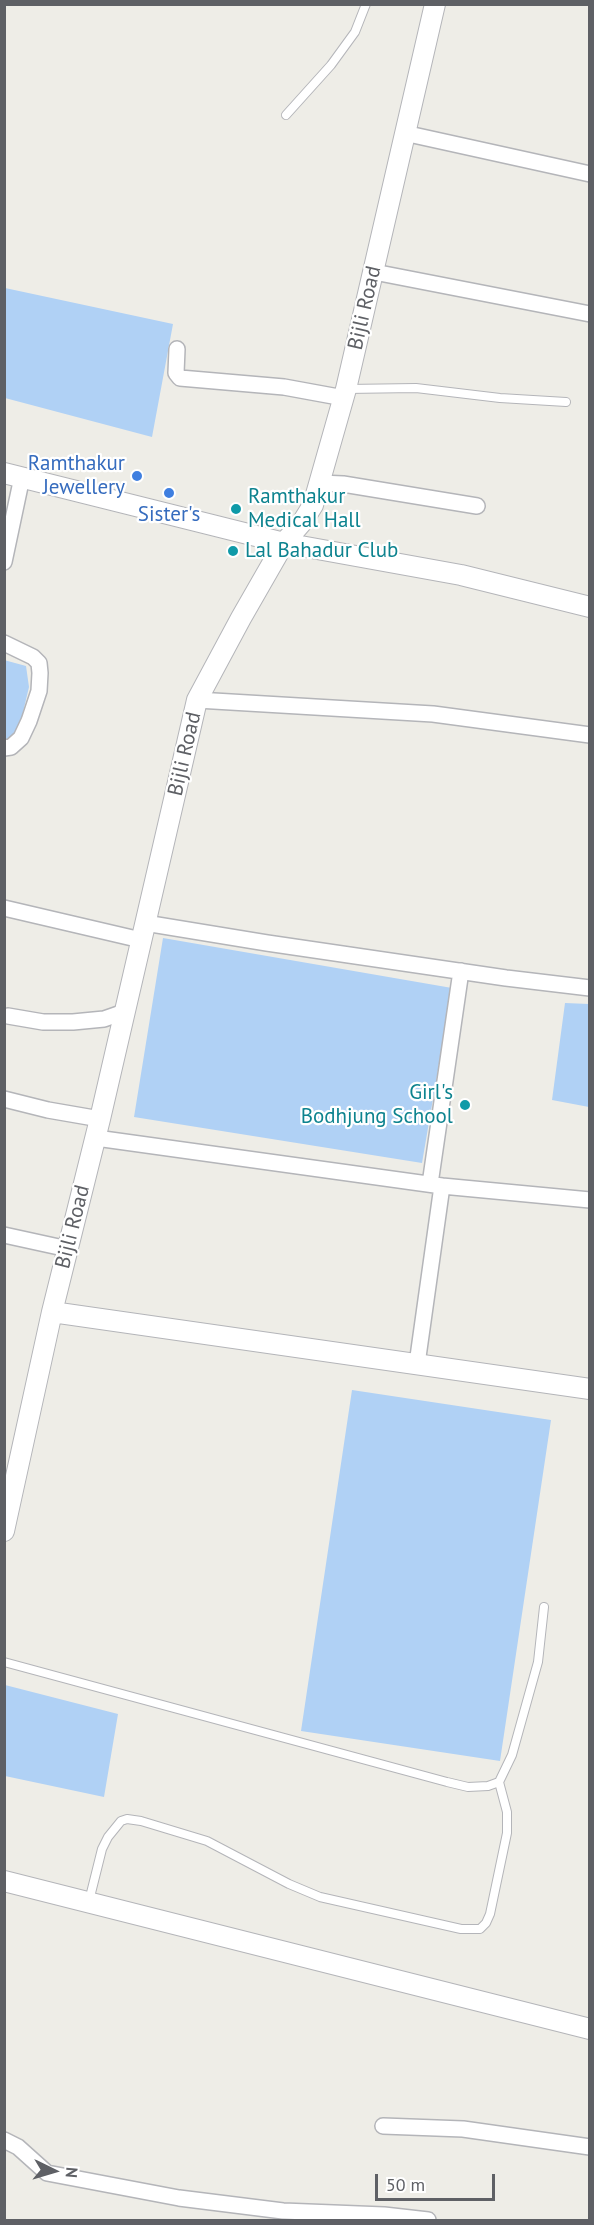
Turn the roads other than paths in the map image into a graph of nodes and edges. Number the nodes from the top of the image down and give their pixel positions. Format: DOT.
graph roads {
  1 [pos="366,4"];
  2 [pos="435,4"];
  3 [pos="286,115"];
  4 [pos="404,133"];
  5 [pos="590,174"];
  6 [pos="374,272"];
  7 [pos="590,314"];
  8 [pos="177,350"];
  9 [pos="345,393"];
  10 [pos="566,402"];
  11 [pos="13,475"];
  12 [pos="320,483"];
  13 [pos="477,506"];
  14 [pos="284,543"];
  15 [pos="4,562"];
  16 [pos="590,608"];
  17 [pos="4,643"];
  18 [pos="197,700"];
  19 [pos="590,735"];
  20 [pos="4,748"];
  21 [pos="4,908"];
  22 [pos="143,932"];
  23 [pos="461,971"];
  24 [pos="590,988"];
  25 [pos="124,1012"];
  26 [pos="8,1016"];
  27 [pos="4,1099"];
  28 [pos="98,1128"];
  29 [pos="436,1185"];
  30 [pos="590,1200"];
  31 [pos="4,1235"];
  32 [pos="68,1249"];
  33 [pos="52,1312"];
  34 [pos="417,1364"];
  35 [pos="590,1389"];
  36 [pos="5,1529"];
  37 [pos="544,1606"];
  38 [pos="4,1662"];
  39 [pos="500,1782"];
  40 [pos="4,1881"];
  41 [pos="88,1902"];
  42 [pos="590,2029"];
  43 [pos="383,2126"];
  44 [pos="4,2140"];
  45 [pos="590,2148"];
  46 [pos="428,2220"];
  1 -- 3 [label="lane"];
  2 -- 4 [label="street, Bijli Road"];
  4 -- 5 [label="street"];
  4 -- 6 [label="street, Bijli Road"];
  6 -- 7 [label="street"];
  6 -- 9 [label="street, Bijli Road"];
  8 -- 9 [label="street"];
  9 -- 10 [label="lane"];
  9 -- 12 [label="street, Bijli Road"];
  11 -- 14 [label="street"];
  11 -- 15 [label="street"];
  12 -- 13 [label="street"];
  12 -- 14 [label="street, Bijli Road"];
  14 -- 16 [label="street"];
  14 -- 18 [label="street, Bijli Road"];
  17 -- 20 [label="street"];
  18 -- 19 [label="street"];
  18 -- 22 [label="street, Bijli Road"];
  21 -- 22 [label="street"];
  22 -- 23 [label="street"];
  22 -- 25 [label="street, Bijli Road"];
  23 -- 24 [label="street"];
  23 -- 29 [label="street"];
  25 -- 26 [label="street"];
  25 -- 28 [label="street, Bijli Road"];
  27 -- 28 [label="street"];
  28 -- 29 [label="street"];
  28 -- 32 [label="street, Bijli Road"];
  29 -- 30 [label="street"];
  29 -- 34 [label="street"];
  31 -- 32 [label="street"];
  32 -- 33 [label="street, Bijli Road"];
  33 -- 34 [label="street"];
  33 -- 36 [label="street, Bijli Road"];
  34 -- 35 [label="street"];
  37 -- 39 [label="lane"];
  38 -- 39 [label="lane"];
  39 -- 41 [label="lane"];
  40 -- 41 [label="street"];
  41 -- 42 [label="street"];
  43 -- 45 [label="street"];
  44 -- 46 [label="street"];
}
